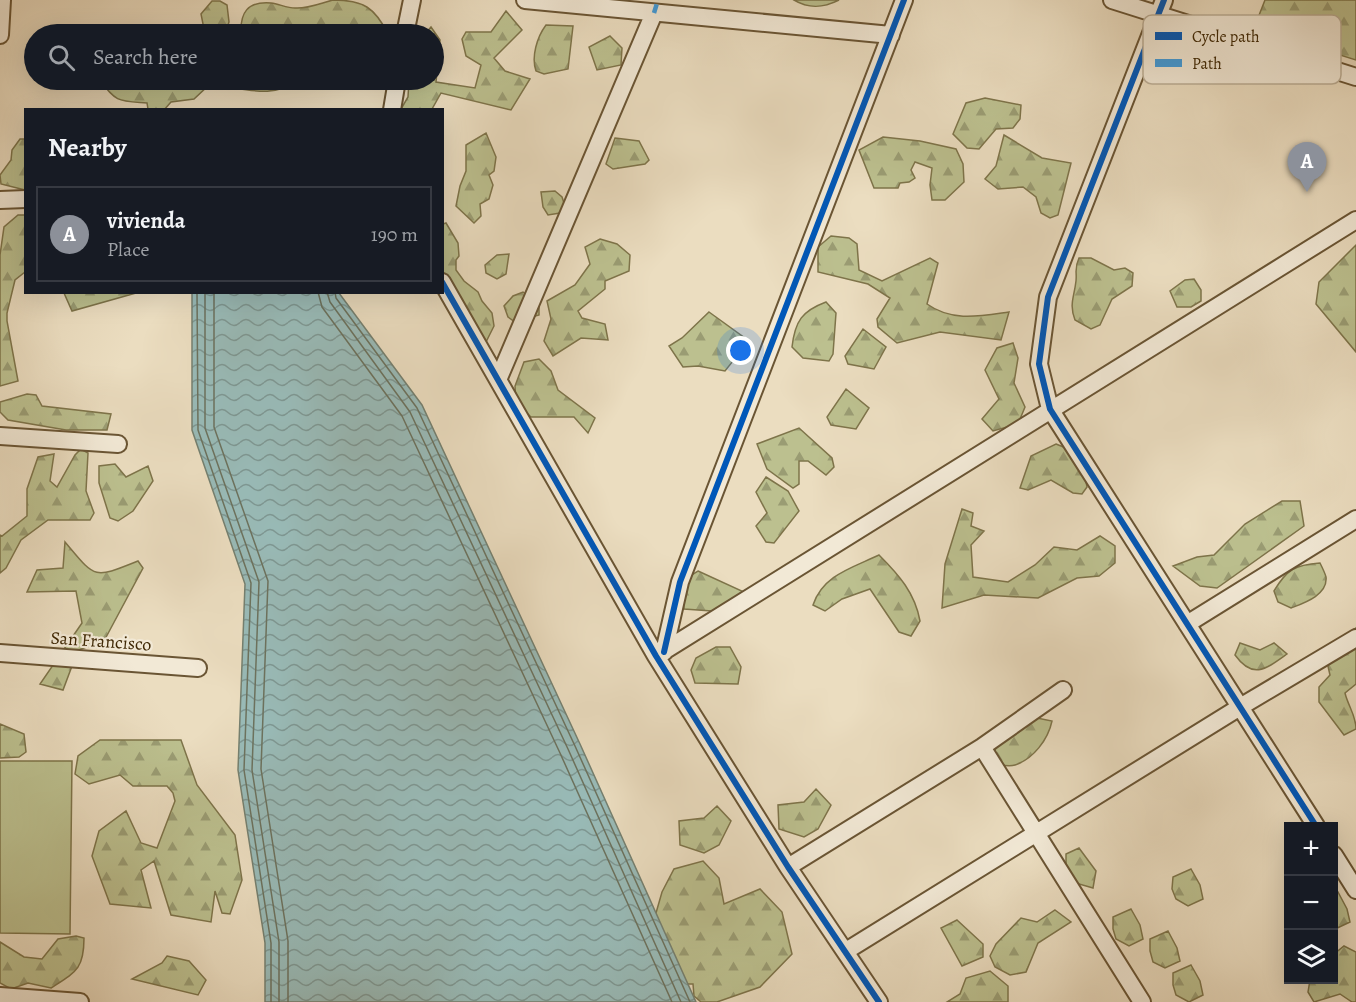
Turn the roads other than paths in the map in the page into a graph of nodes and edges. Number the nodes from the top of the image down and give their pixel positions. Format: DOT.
graph roads {
  1 [pos="2,0"];
  2 [pos="412,0"];
  3 [pos="525,0"];
  4 [pos="904,0"];
  5 [pos="1112,0"];
  6 [pos="557,1"];
  7 [pos="1162,7"];
  8 [pos="654,13"];
  9 [pos="1184,15"];
  10 [pos="407,24"];
  11 [pos="0,35"];
  12 [pos="891,35"];
  13 [pos="1143,55"];
  14 [pos="1341,72"];
  15 [pos="1356,77"];
  16 [pos="395,90"];
  17 [pos="392,108"];
  18 [pos="24,199"];
  19 [pos="0,200"];
  20 [pos="1356,220"];
  21 [pos="444,286"];
  22 [pos="498,380"];
  23 [pos="1050,410"];
  24 [pos="0,436"];
  25 [pos="118,444"];
  26 [pos="1356,519"];
  27 [pos="1187,624"];
  28 [pos="1356,638"];
  29 [pos="0,653"];
  30 [pos="660,654"];
  31 [pos="198,668"];
  32 [pos="1063,690"];
  33 [pos="1240,707"];
  34 [pos="981,747"];
  35 [pos="1313,822"];
  36 [pos="1037,833"];
  37 [pos="1338,861"];
  38 [pos="788,867"];
  39 [pos="1356,890"];
  40 [pos="846,951"];
  41 [pos="0,996"];
  42 [pos="30,1001"];
  43 [pos="80,1002"];
  44 [pos="879,1002"];
  45 [pos="1142,1002"];
  1 -- 11 [label="street"];
  2 -- 10 [label="street"];
  3 -- 6 [label="street"];
  4 -- 12 [label="street"];
  5 -- 7 [label="street"];
  6 -- 8 [label="street"];
  7 -- 9 [label="street"];
  8 -- 12 [label="street"];
  8 -- 22 [label="street"];
  12 -- 30 [label="street"];
  13 -- 23 [label="street"];
  14 -- 15 [label="street"];
  16 -- 17 [label="street"];
  18 -- 19 [label="street"];
  20 -- 23 [label="street"];
  21 -- 22 [label="street"];
  22 -- 30 [label="street"];
  23 -- 27 [label="street"];
  23 -- 30 [label="street"];
  24 -- 25 [label="street"];
  26 -- 27 [label="street"];
  27 -- 33 [label="street"];
  28 -- 33 [label="street"];
  29 -- 31 [label="street, San Francisco"];
  30 -- 38 [label="street"];
  32 -- 34 [label="street"];
  33 -- 35 [label="street"];
  33 -- 36 [label="street"];
  34 -- 36 [label="street"];
  34 -- 38 [label="street"];
  36 -- 40 [label="street"];
  36 -- 45 [label="street"];
  37 -- 39 [label="street"];
  38 -- 40 [label="street"];
  40 -- 44 [label="street"];
  41 -- 42 [label="street"];
  42 -- 43 [label="street"];
}
